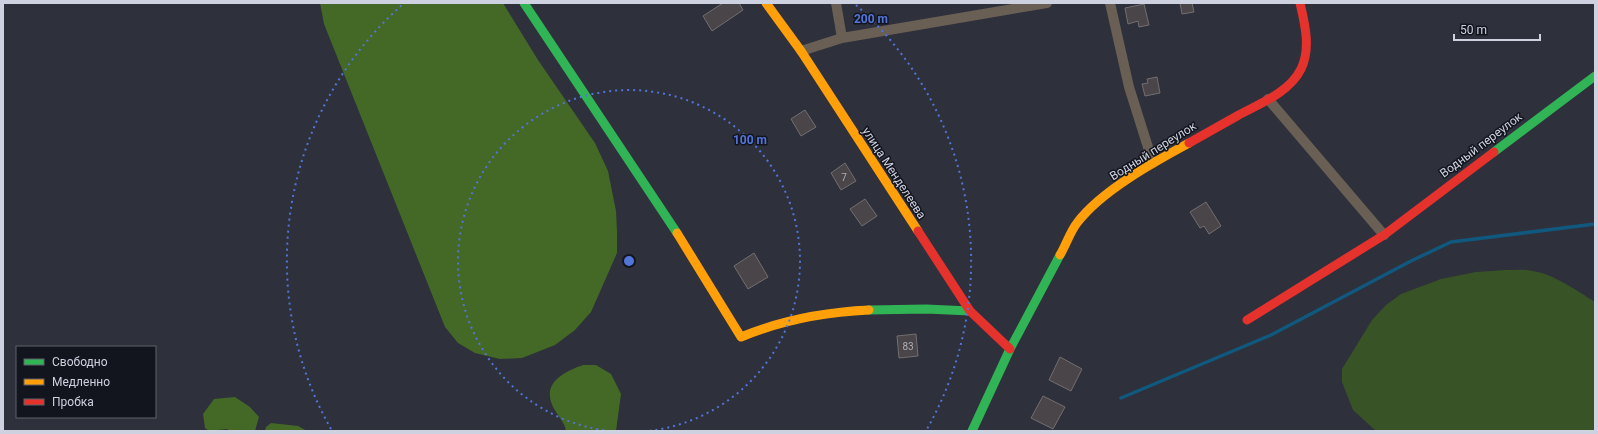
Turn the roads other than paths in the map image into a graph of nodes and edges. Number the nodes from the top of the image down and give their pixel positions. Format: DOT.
graph roads {
  1 [pos="524,3"];
  2 [pos="766,3"];
  3 [pos="836,3"];
  4 [pos="1047,3"];
  5 [pos="1110,3"];
  6 [pos="1300,3"];
  7 [pos="842,38"];
  8 [pos="801,51"];
  9 [pos="1595,76"];
  10 [pos="1268,99"];
  11 [pos="1153,163"];
  12 [pos="1384,235"];
  13 [pos="970,311"];
  14 [pos="1247,320"];
  15 [pos="1010,349"];
  16 [pos="972,431"];
  1 -- 13 [label="street"];
  2 -- 8 [label="street, улица Менделеева"];
  3 -- 7 [label="street"];
  4 -- 7 [label="street"];
  5 -- 11 [label="street"];
  6 -- 10 [label="street, Водный переулок"];
  7 -- 8 [label="street"];
  8 -- 13 [label="street, улица Менделеева"];
  9 -- 12 [label="street, Водный переулок"];
  10 -- 11 [label="street, Водный переулок"];
  10 -- 12 [label="street"];
  11 -- 15 [label="street, Водный переулок"];
  12 -- 14 [label="street, Водный переулок"];
  13 -- 15 [label="street, улица Менделеева"];
  15 -- 16 [label="street, Водный переулок"];
}
